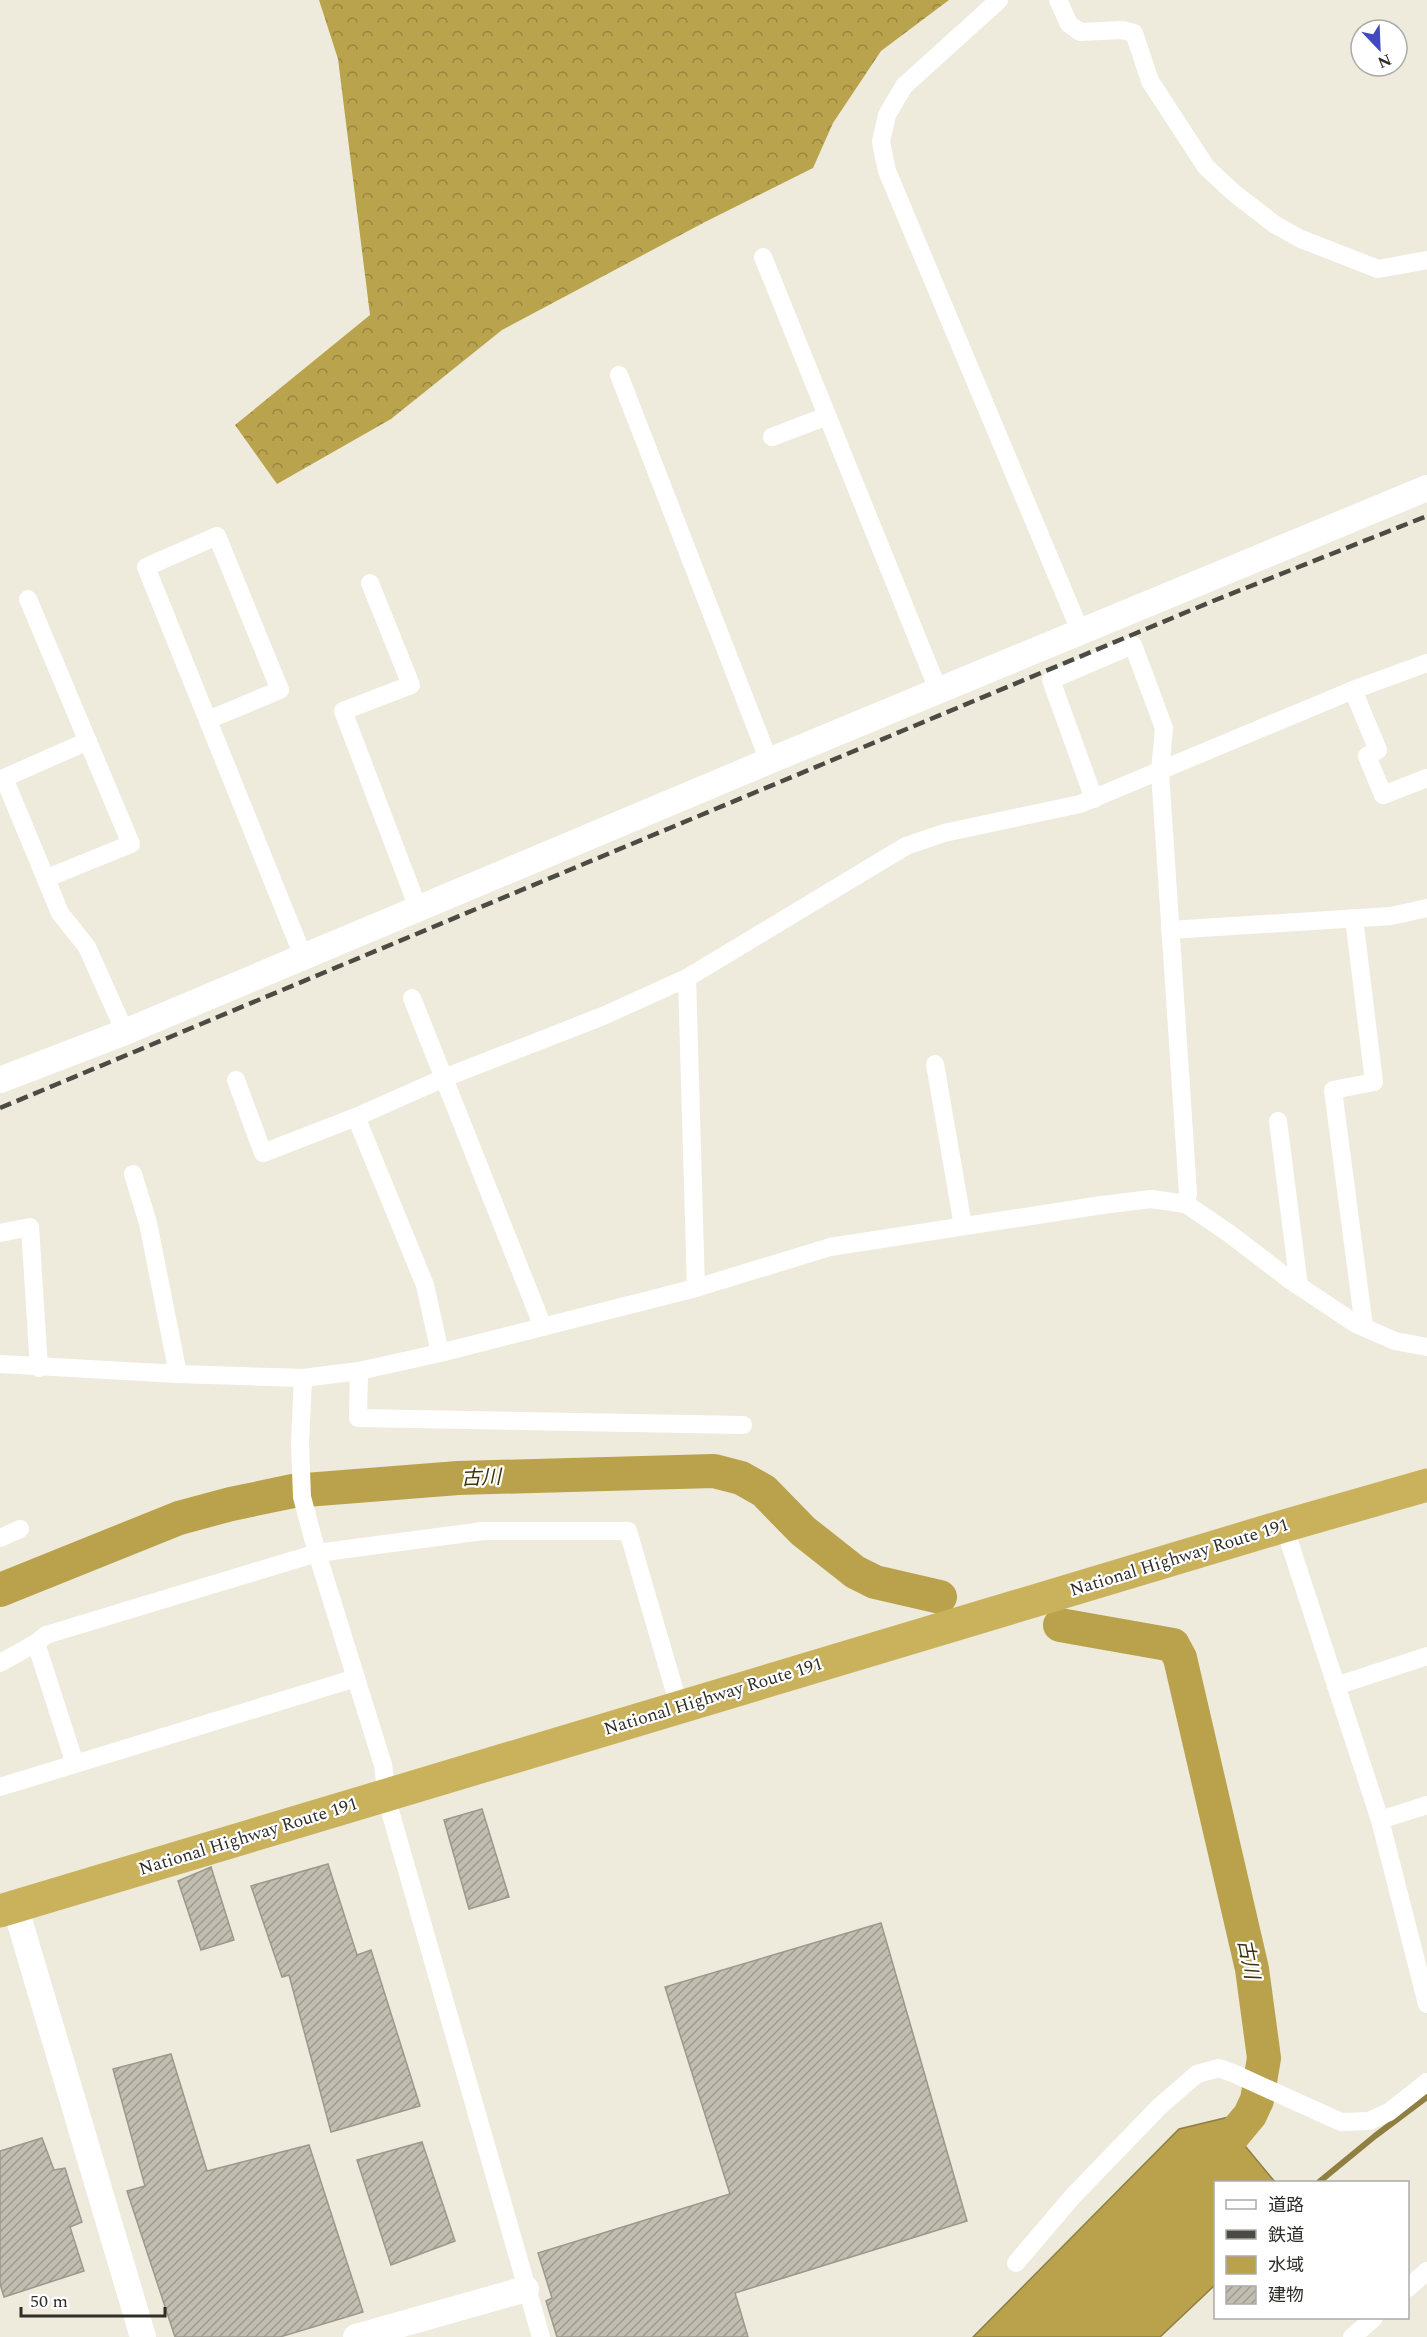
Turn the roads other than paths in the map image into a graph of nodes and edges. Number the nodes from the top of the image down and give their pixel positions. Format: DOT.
graph roads {
  1 [pos="999,0"];
  2 [pos="1058,0"];
  3 [pos="764,257"];
  4 [pos="1427,260"];
  5 [pos="619,375"];
  6 [pos="827,416"];
  7 [pos="772,437"];
  8 [pos="1427,488"];
  9 [pos="370,583"];
  10 [pos="28,598"];
  11 [pos="1081,633"];
  12 [pos="1427,663"];
  13 [pos="1353,690"];
  14 [pos="939,692"];
  15 [pos="208,720"];
  16 [pos="88,741"];
  17 [pos="769,761"];
  18 [pos="1160,772"];
  19 [pos="1427,778"];
  20 [pos="1094,799"];
  21 [pos="47,878"];
  22 [pos="418,908"];
  23 [pos="1427,908"];
  24 [pos="1354,918"];
  25 [pos="1170,930"];
  26 [pos="303,956"];
  27 [pos="687,978"];
  28 [pos="411,998"];
  29 [pos="125,1032"];
  30 [pos="935,1064"];
  31 [pos="444,1078"];
  32 [pos="0,1080"];
  33 [pos="236,1080"];
  34 [pos="356,1117"];
  35 [pos="1278,1121"];
  36 [pos="133,1174"];
  37 [pos="1186,1204"];
  38 [pos="963,1226"];
  39 [pos="0,1233"];
  40 [pos="1299,1286"];
  41 [pos="696,1288"];
  42 [pos="543,1327"];
  43 [pos="1364,1327"];
  44 [pos="1427,1347"];
  45 [pos="440,1353"];
  46 [pos="0,1364"];
  47 [pos="39,1368"];
  48 [pos="359,1371"];
  49 [pos="177,1374"];
  50 [pos="303,1378"];
  51 [pos="742,1425"];
  52 [pos="1427,1485"];
  53 [pos="1284,1526"];
  54 [pos="20,1529"];
  55 [pos="0,1538"];
  56 [pos="317,1553"];
  57 [pos="36,1642"];
  58 [pos="1427,1656"];
  59 [pos="0,1663"];
  60 [pos="356,1678"];
  61 [pos="1336,1686"];
  62 [pos="679,1706"];
  63 [pos="75,1764"];
  64 [pos="0,1787"];
  65 [pos="385,1795"];
  66 [pos="1427,1805"];
  67 [pos="1380,1820"];
  68 [pos="8,1908"];
  69 [pos="1427,2004"];
  70 [pos="1427,2082"];
  71 [pos="1016,2263"];
  72 [pos="1427,2271"];
  73 [pos="1409,2286"];
  74 [pos="526,2289"];
  75 [pos="1373,2319"];
  76 [pos="142,2337"];
  77 [pos="356,2337"];
  78 [pos="541,2337"];
  79 [pos="1352,2337"];
  1 -- 11 [label="street"];
  2 -- 4 [label="street"];
  3 -- 6 [label="street"];
  5 -- 17 [label="street"];
  6 -- 7 [label="street"];
  6 -- 14 [label="street"];
  8 -- 11 [label="street"];
  9 -- 22 [label="street"];
  10 -- 16 [label="street"];
  11 -- 14 [label="street"];
  12 -- 13 [label="street"];
  13 -- 18 [label="street"];
  13 -- 19 [label="street"];
  14 -- 17 [label="street"];
  15 -- 15 [label="street"];
  15 -- 26 [label="street"];
  16 -- 21 [label="street"];
  16 -- 21 [label="street"];
  17 -- 22 [label="street"];
  18 -- 20 [label="street"];
  18 -- 20 [label="street"];
  18 -- 25 [label="street"];
  20 -- 27 [label="street"];
  21 -- 29 [label="street"];
  22 -- 26 [label="street"];
  23 -- 24 [label="street"];
  24 -- 25 [label="street"];
  24 -- 43 [label="street"];
  25 -- 37 [label="street"];
  26 -- 29 [label="street"];
  27 -- 31 [label="street"];
  27 -- 41 [label="street"];
  28 -- 31 [label="street"];
  29 -- 32 [label="street"];
  30 -- 38 [label="street"];
  31 -- 34 [label="street"];
  31 -- 42 [label="street"];
  33 -- 34 [label="street"];
  34 -- 45 [label="street"];
  35 -- 40 [label="street"];
  36 -- 49 [label="street"];
  37 -- 38 [label="street"];
  37 -- 40 [label="street"];
  38 -- 41 [label="street"];
  39 -- 47 [label="street"];
  40 -- 43 [label="street"];
  41 -- 42 [label="street"];
  42 -- 45 [label="street"];
  43 -- 44 [label="street"];
  45 -- 48 [label="street"];
  46 -- 47 [label="street"];
  47 -- 49 [label="street"];
  48 -- 50 [label="street"];
  48 -- 51 [label="street"];
  49 -- 50 [label="street"];
  50 -- 56 [label="street"];
  52 -- 53 [label="highway, National Highway Route 191"];
  53 -- 61 [label="street"];
  53 -- 62 [label="highway, National Highway Route 191"];
  54 -- 55 [label="street"];
  56 -- 57 [label="street"];
  56 -- 60 [label="street"];
  56 -- 62 [label="street"];
  57 -- 59 [label="street"];
  57 -- 63 [label="street"];
  58 -- 61 [label="street"];
  60 -- 63 [label="street"];
  60 -- 65 [label="street"];
  61 -- 67 [label="street"];
  62 -- 65 [label="highway, National Highway Route 191"];
  63 -- 64 [label="street"];
  65 -- 68 [label="highway, National Highway Route 191"];
  65 -- 74 [label="street"];
  66 -- 67 [label="street"];
  67 -- 69 [label="street"];
  68 -- 76 [label="street"];
  70 -- 71 [label="street"];
  72 -- 73 [label="street"];
  74 -- 77 [label="street"];
  74 -- 78 [label="street"];
  75 -- 79 [label="street"];
}
